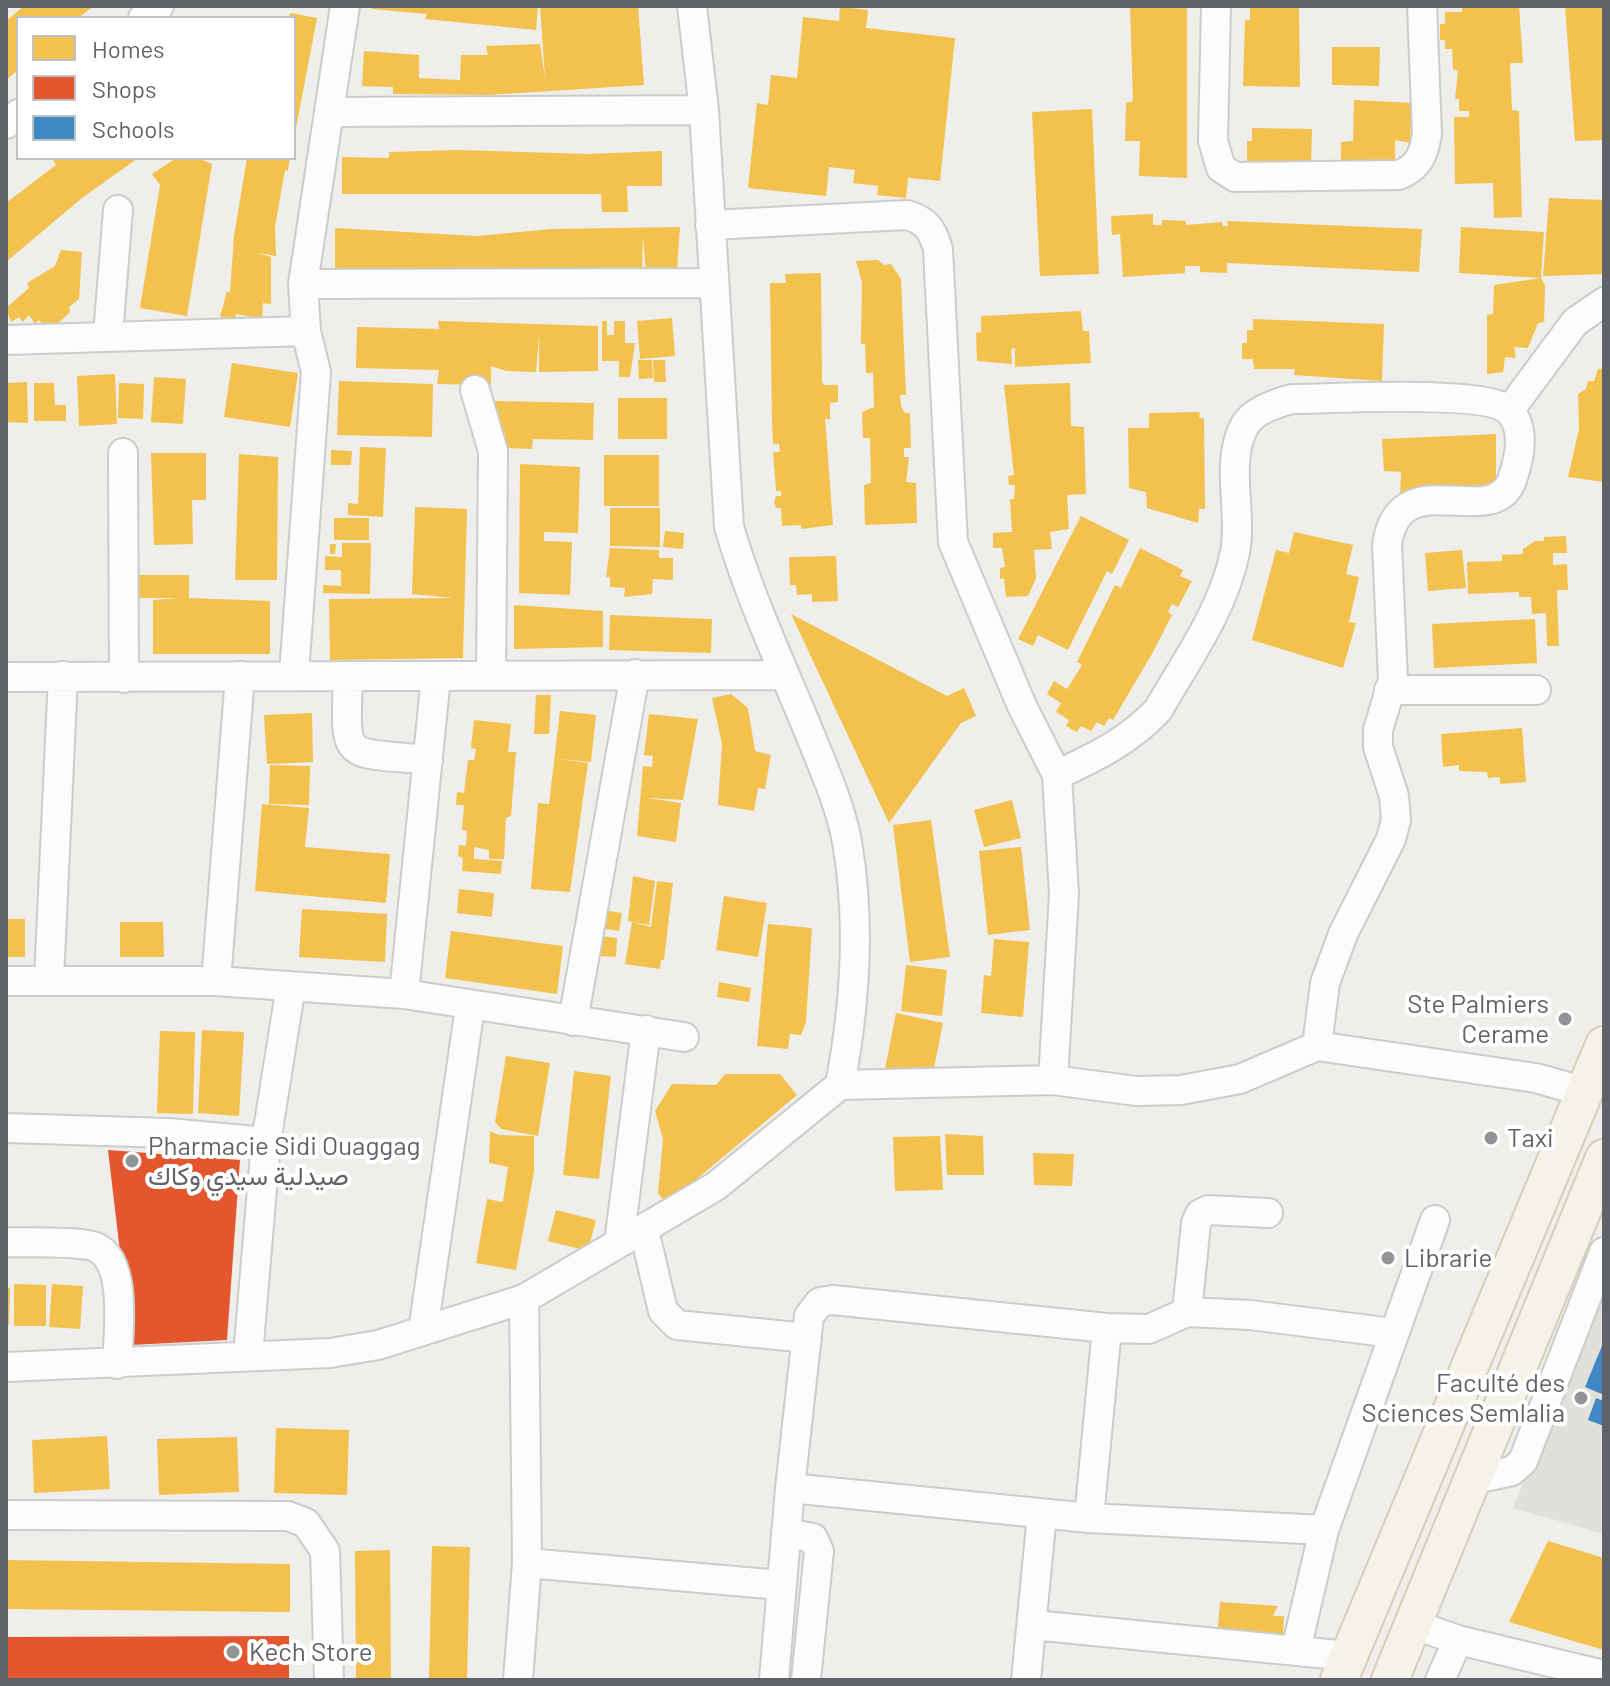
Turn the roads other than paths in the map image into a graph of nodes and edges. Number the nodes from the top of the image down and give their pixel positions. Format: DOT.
graph roads {
  1 [pos="345,6"];
  2 [pos="692,6"];
  3 [pos="1216,6"];
  4 [pos="1422,6"];
  5 [pos="704,110"];
  6 [pos="329,112"];
  7 [pos="118,210"];
  8 [pos="710,225"];
  9 [pos="714,283"];
  10 [pos="303,284"];
  11 [pos="1604,302"];
  12 [pos="306,331"];
  13 [pos="108,335"];
  14 [pos="6,340"];
  15 [pos="475,390"];
  16 [pos="1509,411"];
  17 [pos="123,453"];
  18 [pos="294,674"];
  19 [pos="635,674"];
  20 [pos="491,675"];
  21 [pos="785,675"];
  22 [pos="63,676"];
  23 [pos="240,676"];
  24 [pos="348,676"];
  25 [pos="6,677"];
  26 [pos="436,677"];
  27 [pos="124,678"];
  28 [pos="1389,690"];
  29 [pos="1536,690"];
  30 [pos="428,760"];
  31 [pos="1057,775"];
  32 [pos="49,980"];
  33 [pos="6,981"];
  34 [pos="216,981"];
  35 [pos="291,986"];
  36 [pos="404,994"];
  37 [pos="470,1007"];
  38 [pos="573,1021"];
  39 [pos="646,1030"];
  40 [pos="684,1037"];
  41 [pos="1604,1045"];
  42 [pos="1317,1046"];
  43 [pos="1053,1080"];
  44 [pos="840,1085"];
  45 [pos="1585,1092"];
  46 [pos="6,1128"];
  47 [pos="266,1142"];
  48 [pos="1604,1158"];
  49 [pos="1268,1213"];
  50 [pos="1435,1220"];
  51 [pos="631,1236"];
  52 [pos="6,1242"];
  53 [pos="1604,1252"];
  54 [pos="524,1299"];
  55 [pos="1187,1312"];
  56 [pos="1107,1328"];
  57 [pos="423,1331"];
  58 [pos="1393,1333"];
  59 [pos="807,1338"];
  60 [pos="248,1355"];
  61 [pos="117,1364"];
  62 [pos="6,1367"];
  63 [pos="1471,1480"];
  64 [pos="790,1488"];
  65 [pos="1042,1514"];
  66 [pos="6,1515"];
  67 [pos="1089,1518"];
  68 [pos="1324,1530"];
  69 [pos="786,1533"];
  70 [pos="527,1563"];
  71 [pos="781,1585"];
  72 [pos="1412,1624"];
  73 [pos="1033,1625"];
  74 [pos="1458,1640"];
  75 [pos="1296,1650"];
  76 [pos="1344,1668"];
  77 [pos="1604,1675"];
  78 [pos="329,1680"];
  79 [pos="518,1680"];
  80 [pos="774,1680"];
  81 [pos="806,1680"];
  82 [pos="1026,1680"];
  83 [pos="1390,1680"];
  84 [pos="1440,1680"];
  1 -- 6 [label="street"];
  2 -- 5 [label="street"];
  3 -- 4 [label="street"];
  5 -- 6 [label="street"];
  5 -- 8 [label="street"];
  6 -- 10 [label="street"];
  7 -- 13 [label="street"];
  8 -- 9 [label="street"];
  8 -- 31 [label="street"];
  9 -- 10 [label="street"];
  9 -- 21 [label="street"];
  10 -- 12 [label="street"];
  11 -- 16 [label="street"];
  12 -- 13 [label="street"];
  12 -- 18 [label="street"];
  13 -- 14 [label="street"];
  15 -- 20 [label="street"];
  16 -- 28 [label="street"];
  16 -- 31 [label="street"];
  17 -- 27 [label="street"];
  18 -- 23 [label="street"];
  18 -- 24 [label="street"];
  19 -- 20 [label="street"];
  19 -- 21 [label="street"];
  19 -- 38 [label="street"];
  20 -- 26 [label="street"];
  21 -- 44 [label="street"];
  22 -- 25 [label="street"];
  22 -- 27 [label="street"];
  22 -- 32 [label="street"];
  23 -- 27 [label="street"];
  23 -- 34 [label="street"];
  24 -- 26 [label="street"];
  24 -- 30 [label="street"];
  26 -- 30 [label="street"];
  28 -- 29 [label="street"];
  28 -- 42 [label="street"];
  30 -- 36 [label="street"];
  31 -- 43 [label="street"];
  32 -- 33 [label="street"];
  32 -- 34 [label="street"];
  34 -- 35 [label="street"];
  35 -- 36 [label="street"];
  35 -- 47 [label="street"];
  36 -- 37 [label="street"];
  37 -- 38 [label="street"];
  37 -- 57 [label="street"];
  38 -- 39 [label="street"];
  39 -- 40 [label="street"];
  39 -- 51 [label="street"];
  41 -- 45 [label="main road"];
  42 -- 43 [label="street"];
  42 -- 45 [label="street"];
  43 -- 44 [label="street"];
  44 -- 51 [label="street"];
  45 -- 76 [label="main road"];
  46 -- 47 [label="street"];
  47 -- 60 [label="street"];
  48 -- 63 [label="main road"];
  49 -- 55 [label="street"];
  50 -- 58 [label="street"];
  51 -- 54 [label="street"];
  51 -- 59 [label="street"];
  52 -- 61 [label="street"];
  53 -- 63 [label="street"];
  54 -- 57 [label="street"];
  54 -- 70 [label="street"];
  55 -- 56 [label="street"];
  55 -- 58 [label="street"];
  56 -- 59 [label="street"];
  56 -- 67 [label="street"];
  57 -- 60 [label="street"];
  58 -- 68 [label="street"];
  59 -- 64 [label="street"];
  60 -- 61 [label="street"];
  61 -- 62 [label="street"];
  63 -- 72 [label="main road"];
  64 -- 65 [label="street"];
  64 -- 69 [label="street"];
  65 -- 67 [label="street"];
  65 -- 73 [label="street"];
  66 -- 78 [label="street"];
  67 -- 68 [label="street"];
  68 -- 75 [label="street"];
  69 -- 71 [label="street"];
  69 -- 81 [label="street"];
  70 -- 71 [label="street"];
  70 -- 79 [label="street"];
  71 -- 80 [label="street"];
  72 -- 74 [label="street"];
  72 -- 83 [label="main road"];
  73 -- 75 [label="street"];
  73 -- 82 [label="street"];
  74 -- 77 [label="street"];
  74 -- 84 [label="street"];
  75 -- 76 [label="street"];
}
